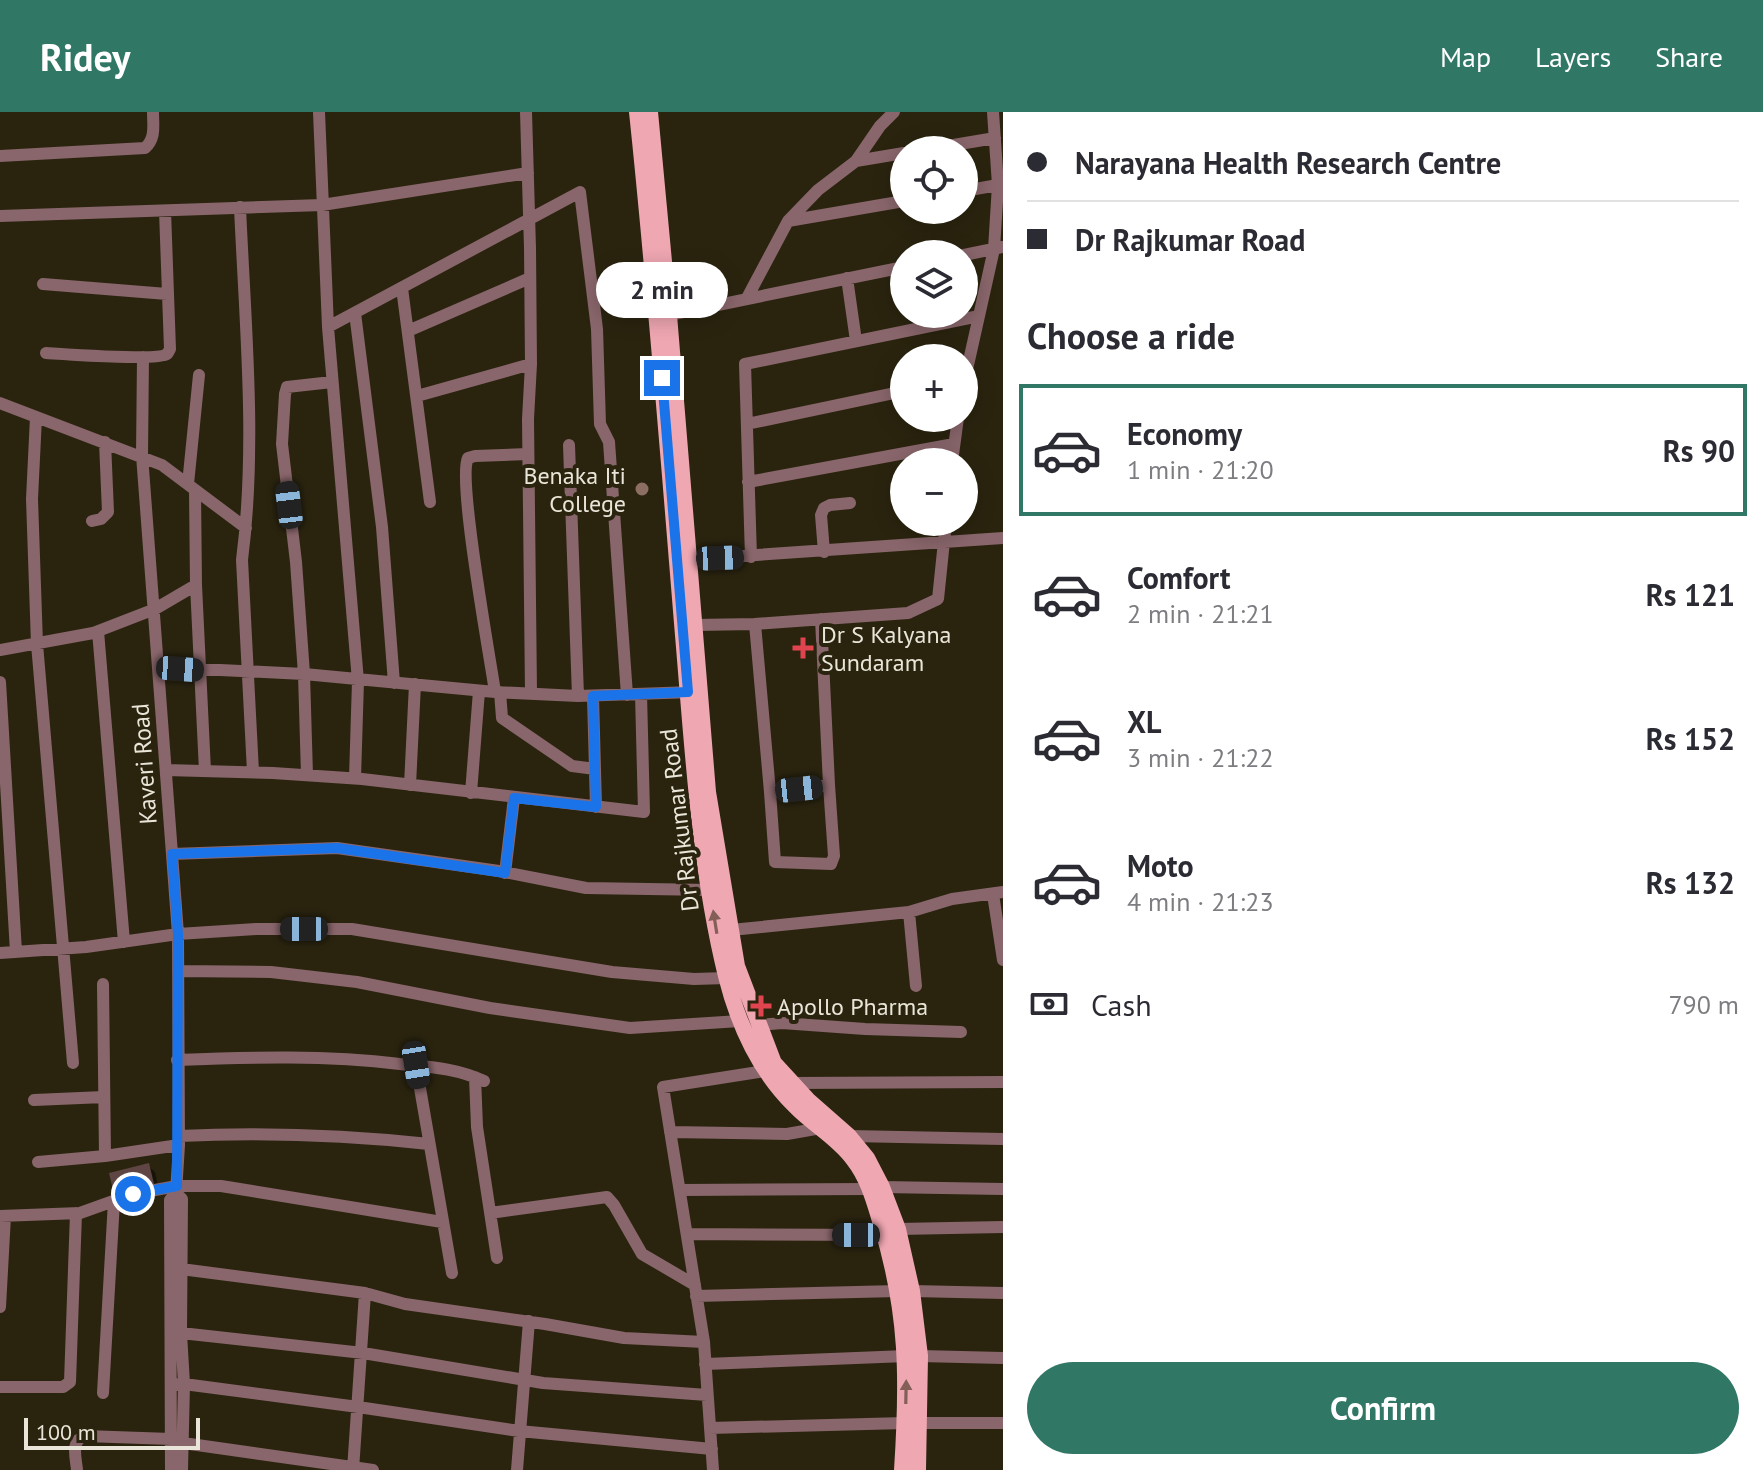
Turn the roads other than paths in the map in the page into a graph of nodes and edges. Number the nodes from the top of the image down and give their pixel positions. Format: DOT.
graph roads {
  1 [pos="153,112"];
  2 [pos="319,112"];
  3 [pos="526,112"];
  4 [pos="637,112"];
  5 [pos="650,112"];
  6 [pos="894,112"];
  7 [pos="993,112"];
  8 [pos="995,138"];
  9 [pos="978,141"];
  10 [pos="890,155"];
  11 [pos="0,156"];
  12 [pos="856,161"];
  13 [pos="528,173"];
  14 [pos="998,185"];
  15 [pos="978,189"];
  16 [pos="890,203"];
  17 [pos="322,205"];
  18 [pos="240,207"];
  19 [pos="165,211"];
  20 [pos="0,216"];
  21 [pos="530,218"];
  22 [pos="788,221"];
  23 [pos="998,248"];
  24 [pos="978,252"];
  25 [pos="890,270"];
  26 [pos="530,278"];
  27 [pos="847,278"];
  28 [pos="43,284"];
  29 [pos="402,288"];
  30 [pos="167,294"];
  31 [pos="747,298"];
  32 [pos="355,313"];
  33 [pos="663,316"];
  34 [pos="979,316"];
  35 [pos="328,327"];
  36 [pos="408,331"];
  37 [pos="856,341"];
  38 [pos="972,344"];
  39 [pos="46,353"];
  40 [pos="143,357"];
  41 [pos="531,364"];
  42 [pos="199,375"];
  43 [pos="332,382"];
  44 [pos="890,394"];
  45 [pos="417,396"];
  46 [pos="0,403"];
  47 [pos="36,417"];
  48 [pos="747,424"];
  49 [pos="956,432"];
  50 [pos="105,442"];
  51 [pos="954,444"];
  52 [pos="569,445"];
  53 [pos="954,448"];
  54 [pos="528,454"];
  55 [pos="142,455"];
  56 [pos="748,482"];
  57 [pos="191,487"];
  58 [pos="430,502"];
  59 [pos="850,503"];
  60 [pos="92,521"];
  61 [pos="246,528"];
  62 [pos="945,536"];
  63 [pos="1003,538"];
  64 [pos="944,543"];
  65 [pos="824,552"];
  66 [pos="751,557"];
  67 [pos="683,560"];
  68 [pos="196,585"];
  69 [pos="155,609"];
  70 [pos="821,619"];
  71 [pos="755,624"];
  72 [pos="695,625"];
  73 [pos="98,631"];
  74 [pos="37,644"];
  75 [pos="0,650"];
  76 [pos="159,667"];
  77 [pos="200,670"];
  78 [pos="248,672"];
  79 [pos="304,674"];
  80 [pos="358,681"];
  81 [pos="0,682"];
  82 [pos="394,683"];
  83 [pos="415,684"];
  84 [pos="479,691"];
  85 [pos="498,692"];
  86 [pos="531,692"];
  87 [pos="694,692"];
  88 [pos="634,694"];
  89 [pos="578,696"];
  90 [pos="593,696"];
  91 [pos="2,733"];
  92 [pos="595,769"];
  93 [pos="166,770"];
  94 [pos="205,771"];
  95 [pos="253,772"];
  96 [pos="307,775"];
  97 [pos="3,778"];
  98 [pos="355,778"];
  99 [pos="410,785"];
  100 [pos="829,785"];
  101 [pos="770,792"];
  102 [pos="471,793"];
  103 [pos="514,798"];
  104 [pos="596,807"];
  105 [pos="4,819"];
  106 [pos="172,854"];
  107 [pos="5,860"];
  108 [pos="505,873"];
  109 [pos="710,890"];
  110 [pos="998,893"];
  111 [pos="7,905"];
  112 [pos="909,912"];
  113 [pos="731,930"];
  114 [pos="178,934"];
  115 [pos="124,942"];
  116 [pos="63,949"];
  117 [pos="16,952"];
  118 [pos="0,953"];
  119 [pos="1002,955"];
  120 [pos="178,971"];
  121 [pos="727,978"];
  122 [pos="103,984"];
  123 [pos="916,986"];
  124 [pos="740,1021"];
  125 [pos="759,1025"];
  126 [pos="961,1032"];
  127 [pos="177,1060"];
  128 [pos="73,1063"];
  129 [pos="416,1065"];
  130 [pos="765,1071"];
  131 [pos="1003,1082"];
  132 [pos="791,1083"];
  133 [pos="104,1097"];
  134 [pos="34,1100"];
  135 [pos="821,1128"];
  136 [pos="670,1132"];
  137 [pos="849,1136"];
  138 [pos="1003,1139"];
  139 [pos="179,1140"];
  140 [pos="429,1144"];
  141 [pos="105,1156"];
  142 [pos="38,1162"];
  143 [pos="876,1188"];
  144 [pos="177,1189"];
  145 [pos="1003,1189"];
  146 [pos="680,1190"];
  147 [pos="114,1201"];
  148 [pos="76,1213"];
  149 [pos="490,1213"];
  150 [pos="3,1216"];
  151 [pos="442,1222"];
  152 [pos="1003,1227"];
  153 [pos="891,1232"];
  154 [pos="687,1234"];
  155 [pos="497,1258"];
  156 [pos="181,1269"];
  157 [pos="452,1273"];
  158 [pos="696,1291"];
  159 [pos="905,1291"];
  160 [pos="365,1293"];
  161 [pos="1003,1293"];
  162 [pos="0,1307"];
  163 [pos="529,1321"];
  164 [pos="181,1333"];
  165 [pos="704,1342"];
  166 [pos="363,1353"];
  167 [pos="913,1356"];
  168 [pos="1003,1358"];
  169 [pos="705,1364"];
  170 [pos="522,1380"];
  171 [pos="178,1385"];
  172 [pos="0,1387"];
  173 [pos="103,1393"];
  174 [pos="707,1395"];
  175 [pos="358,1407"];
  176 [pos="913,1423"];
  177 [pos="1003,1423"];
  178 [pos="710,1428"];
  179 [pos="519,1431"];
  180 [pos="177,1441"];
  181 [pos="712,1449"];
  182 [pos="353,1469"];
  183 [pos="77,1470"];
  184 [pos="171,1470"];
  185 [pos="182,1470"];
  186 [pos="373,1470"];
  187 [pos="517,1470"];
  188 [pos="713,1470"];
  189 [pos="902,1470"];
  190 [pos="918,1470"];
  1 -- 11 [label="street"];
  2 -- 17 [label="street"];
  3 -- 13 [label="street"];
  4 -- 33 [label="main road, Dr Rajkumar Road"];
  5 -- 33 [label="main road, Dr Rajkumar Road"];
  6 -- 12 [label="street"];
  7 -- 8 [label="street"];
  8 -- 9 [label="street"];
  8 -- 14 [label="street"];
  10 -- 12 [label="street"];
  12 -- 22 [label="street"];
  13 -- 17 [label="street"];
  13 -- 21 [label="street"];
  14 -- 15 [label="street"];
  14 -- 23 [label="street"];
  16 -- 22 [label="street"];
  17 -- 18 [label="street"];
  17 -- 35 [label="street"];
  18 -- 19 [label="street"];
  18 -- 61 [label="street"];
  19 -- 20 [label="street"];
  19 -- 30 [label="street"];
  21 -- 26 [label="street"];
  21 -- 29 [label="street"];
  21 -- 88 [label="street"];
  22 -- 31 [label="street"];
  23 -- 24 [label="street"];
  23 -- 34 [label="street"];
  25 -- 27 [label="street"];
  26 -- 36 [label="street"];
  26 -- 41 [label="street"];
  27 -- 31 [label="street"];
  27 -- 37 [label="street"];
  28 -- 30 [label="street"];
  29 -- 32 [label="street"];
  29 -- 36 [label="street"];
  30 -- 40 [label="street"];
  31 -- 33 [label="street"];
  32 -- 35 [label="street"];
  32 -- 82 [label="street"];
  33 -- 67 [label="main road, Dr Rajkumar Road"];
  34 -- 37 [label="street"];
  34 -- 38 [label="street"];
  35 -- 43 [label="street"];
  36 -- 45 [label="street"];
  37 -- 48 [label="street"];
  39 -- 40 [label="street"];
  40 -- 55 [label="street, Kaveri Road"];
  41 -- 45 [label="street"];
  41 -- 54 [label="street"];
  42 -- 57 [label="street"];
  43 -- 79 [label="street"];
  43 -- 80 [label="street"];
  44 -- 48 [label="street"];
  45 -- 58 [label="street"];
  46 -- 47 [label="street"];
  47 -- 50 [label="street"];
  47 -- 74 [label="street"];
  48 -- 56 [label="street"];
  49 -- 51 [label="street"];
  50 -- 55 [label="street"];
  50 -- 60 [label="street"];
  51 -- 53 [label="street"];
  51 -- 56 [label="street"];
  52 -- 89 [label="street"];
  54 -- 85 [label="street"];
  54 -- 86 [label="street"];
  55 -- 57 [label="street"];
  55 -- 69 [label="street, Kaveri Road"];
  56 -- 66 [label="street"];
  57 -- 61 [label="street"];
  57 -- 68 [label="street"];
  59 -- 65 [label="street"];
  61 -- 78 [label="street"];
  62 -- 64 [label="street"];
  63 -- 64 [label="street"];
  64 -- 65 [label="street"];
  64 -- 70 [label="street"];
  65 -- 66 [label="street"];
  66 -- 67 [label="street"];
  67 -- 72 [label="main road, Dr Rajkumar Road"];
  67 -- 87 [label="main road, Dr Rajkumar Road"];
  68 -- 69 [label="street"];
  68 -- 77 [label="street"];
  69 -- 73 [label="street"];
  69 -- 76 [label="street, Kaveri Road"];
  70 -- 71 [label="street"];
  70 -- 100 [label="street"];
  71 -- 72 [label="street"];
  71 -- 101 [label="street"];
  72 -- 87 [label="main road, Dr Rajkumar Road"];
  73 -- 74 [label="street"];
  73 -- 115 [label="street"];
  74 -- 75 [label="street"];
  74 -- 116 [label="street"];
  76 -- 77 [label="street"];
  76 -- 93 [label="street, Kaveri Road"];
  77 -- 78 [label="street"];
  77 -- 94 [label="street"];
  78 -- 79 [label="street"];
  78 -- 95 [label="street"];
  79 -- 80 [label="street"];
  79 -- 96 [label="street"];
  80 -- 82 [label="street"];
  80 -- 98 [label="street"];
  81 -- 91 [label="street"];
  82 -- 83 [label="street"];
  83 -- 84 [label="street"];
  83 -- 99 [label="street"];
  84 -- 85 [label="street"];
  84 -- 102 [label="street"];
  85 -- 86 [label="street"];
  85 -- 92 [label="street"];
  86 -- 89 [label="street"];
  87 -- 88 [label="street"];
  87 -- 109 [label="main road, Dr Rajkumar Road"];
  87 -- 113 [label="main road, Dr Rajkumar Road"];
  88 -- 90 [label="street"];
  88 -- 104 [label="street"];
  89 -- 90 [label="street"];
  90 -- 92 [label="street"];
  91 -- 97 [label="street"];
  92 -- 104 [label="street"];
  93 -- 94 [label="street"];
  93 -- 106 [label="street, Kaveri Road"];
  94 -- 95 [label="street"];
  95 -- 96 [label="street"];
  96 -- 98 [label="street"];
  97 -- 105 [label="street"];
  98 -- 99 [label="street"];
  99 -- 102 [label="street"];
  100 -- 101 [label="street"];
  100 -- 101 [label="street"];
  102 -- 103 [label="street"];
  103 -- 104 [label="street"];
  103 -- 108 [label="street"];
  105 -- 107 [label="street"];
  106 -- 108 [label="street"];
  106 -- 114 [label="street, Kaveri Road"];
  107 -- 111 [label="street"];
  108 -- 109 [label="street"];
  121 -- 109 [label="main road, Dr Rajkumar Road, one-way"];
  110 -- 112 [label="street"];
  110 -- 119 [label="street"];
  111 -- 117 [label="street"];
  112 -- 113 [label="street"];
  112 -- 123 [label="street"];
  113 -- 125 [label="main road, Dr Rajkumar Road"];
  114 -- 115 [label="street"];
  114 -- 120 [label="street, Kaveri Road"];
  114 -- 121 [label="street"];
  115 -- 116 [label="street"];
  116 -- 117 [label="street"];
  116 -- 128 [label="street"];
  117 -- 118 [label="street"];
  120 -- 124 [label="street"];
  120 -- 127 [label="street, Kaveri Road"];
  121 -- 124 [label="main road, Dr Rajkumar Road"];
  122 -- 133 [label="street"];
  124 -- 130 [label="main road, Dr Rajkumar Road"];
  125 -- 126 [label="street"];
  125 -- 132 [label="main road, Dr Rajkumar Road"];
  127 -- 129 [label="street"];
  127 -- 139 [label="street, Kaveri Road"];
  129 -- 140 [label="street"];
  129 -- 149 [label="street"];
  130 -- 135 [label="main road, Dr Rajkumar Road"];
  130 -- 136 [label="street"];
  131 -- 132 [label="street"];
  132 -- 137 [label="main road, Dr Rajkumar Road"];
  133 -- 134 [label="street"];
  133 -- 141 [label="street"];
  135 -- 136 [label="street"];
  135 -- 143 [label="main road, Dr Rajkumar Road"];
  136 -- 146 [label="street"];
  137 -- 138 [label="street"];
  137 -- 143 [label="main road, Dr Rajkumar Road"];
  139 -- 140 [label="street"];
  139 -- 141 [label="street"];
  139 -- 144 [label="street, Kaveri Road"];
  140 -- 151 [label="street"];
  141 -- 142 [label="street"];
  143 -- 145 [label="street"];
  143 -- 146 [label="street"];
  143 -- 153 [label="main road, Dr Rajkumar Road"];
  144 -- 147 [label="street"];
  144 -- 151 [label="street"];
  144 -- 156 [label="street, Kaveri Road"];
  144 -- 171 [label="street, Kaveri Road"];
  146 -- 154 [label="street"];
  147 -- 148 [label="street"];
  147 -- 173 [label="street"];
  148 -- 150 [label="street"];
  148 -- 172 [label="street"];
  149 -- 155 [label="street"];
  149 -- 158 [label="street"];
  150 -- 162 [label="street"];
  151 -- 157 [label="street"];
  152 -- 153 [label="street"];
  153 -- 154 [label="street"];
  153 -- 159 [label="main road, Dr Rajkumar Road"];
  154 -- 158 [label="street"];
  156 -- 160 [label="street"];
  156 -- 164 [label="street, Kaveri Road"];
  158 -- 159 [label="street"];
  158 -- 165 [label="street"];
  159 -- 161 [label="street"];
  159 -- 167 [label="main road, Dr Rajkumar Road"];
  160 -- 163 [label="street"];
  160 -- 166 [label="street"];
  163 -- 165 [label="street"];
  163 -- 170 [label="street"];
  164 -- 166 [label="street"];
  164 -- 171 [label="street, Kaveri Road"];
  165 -- 169 [label="street"];
  166 -- 170 [label="street"];
  166 -- 175 [label="street"];
  167 -- 168 [label="street"];
  167 -- 169 [label="street"];
  167 -- 176 [label="main road, Dr Rajkumar Road"];
  169 -- 174 [label="street"];
  170 -- 174 [label="street"];
  170 -- 179 [label="street"];
  171 -- 175 [label="street"];
  171 -- 180 [label="street, Kaveri Road"];
  174 -- 178 [label="street"];
  175 -- 179 [label="street"];
  175 -- 182 [label="street"];
  176 -- 177 [label="street"];
  176 -- 178 [label="street"];
  176 -- 189 [label="main road, Dr Rajkumar Road"];
  176 -- 190 [label="main road, Dr Rajkumar Road"];
  178 -- 181 [label="street"];
  179 -- 181 [label="street"];
  179 -- 187 [label="street"];
  180 -- 182 [label="street"];
  180 -- 183 [label="street"];
  180 -- 184 [label="street, Kaveri Road"];
  180 -- 185 [label="street, Kaveri Road"];
  181 -- 188 [label="street"];
  182 -- 186 [label="street"];
}
